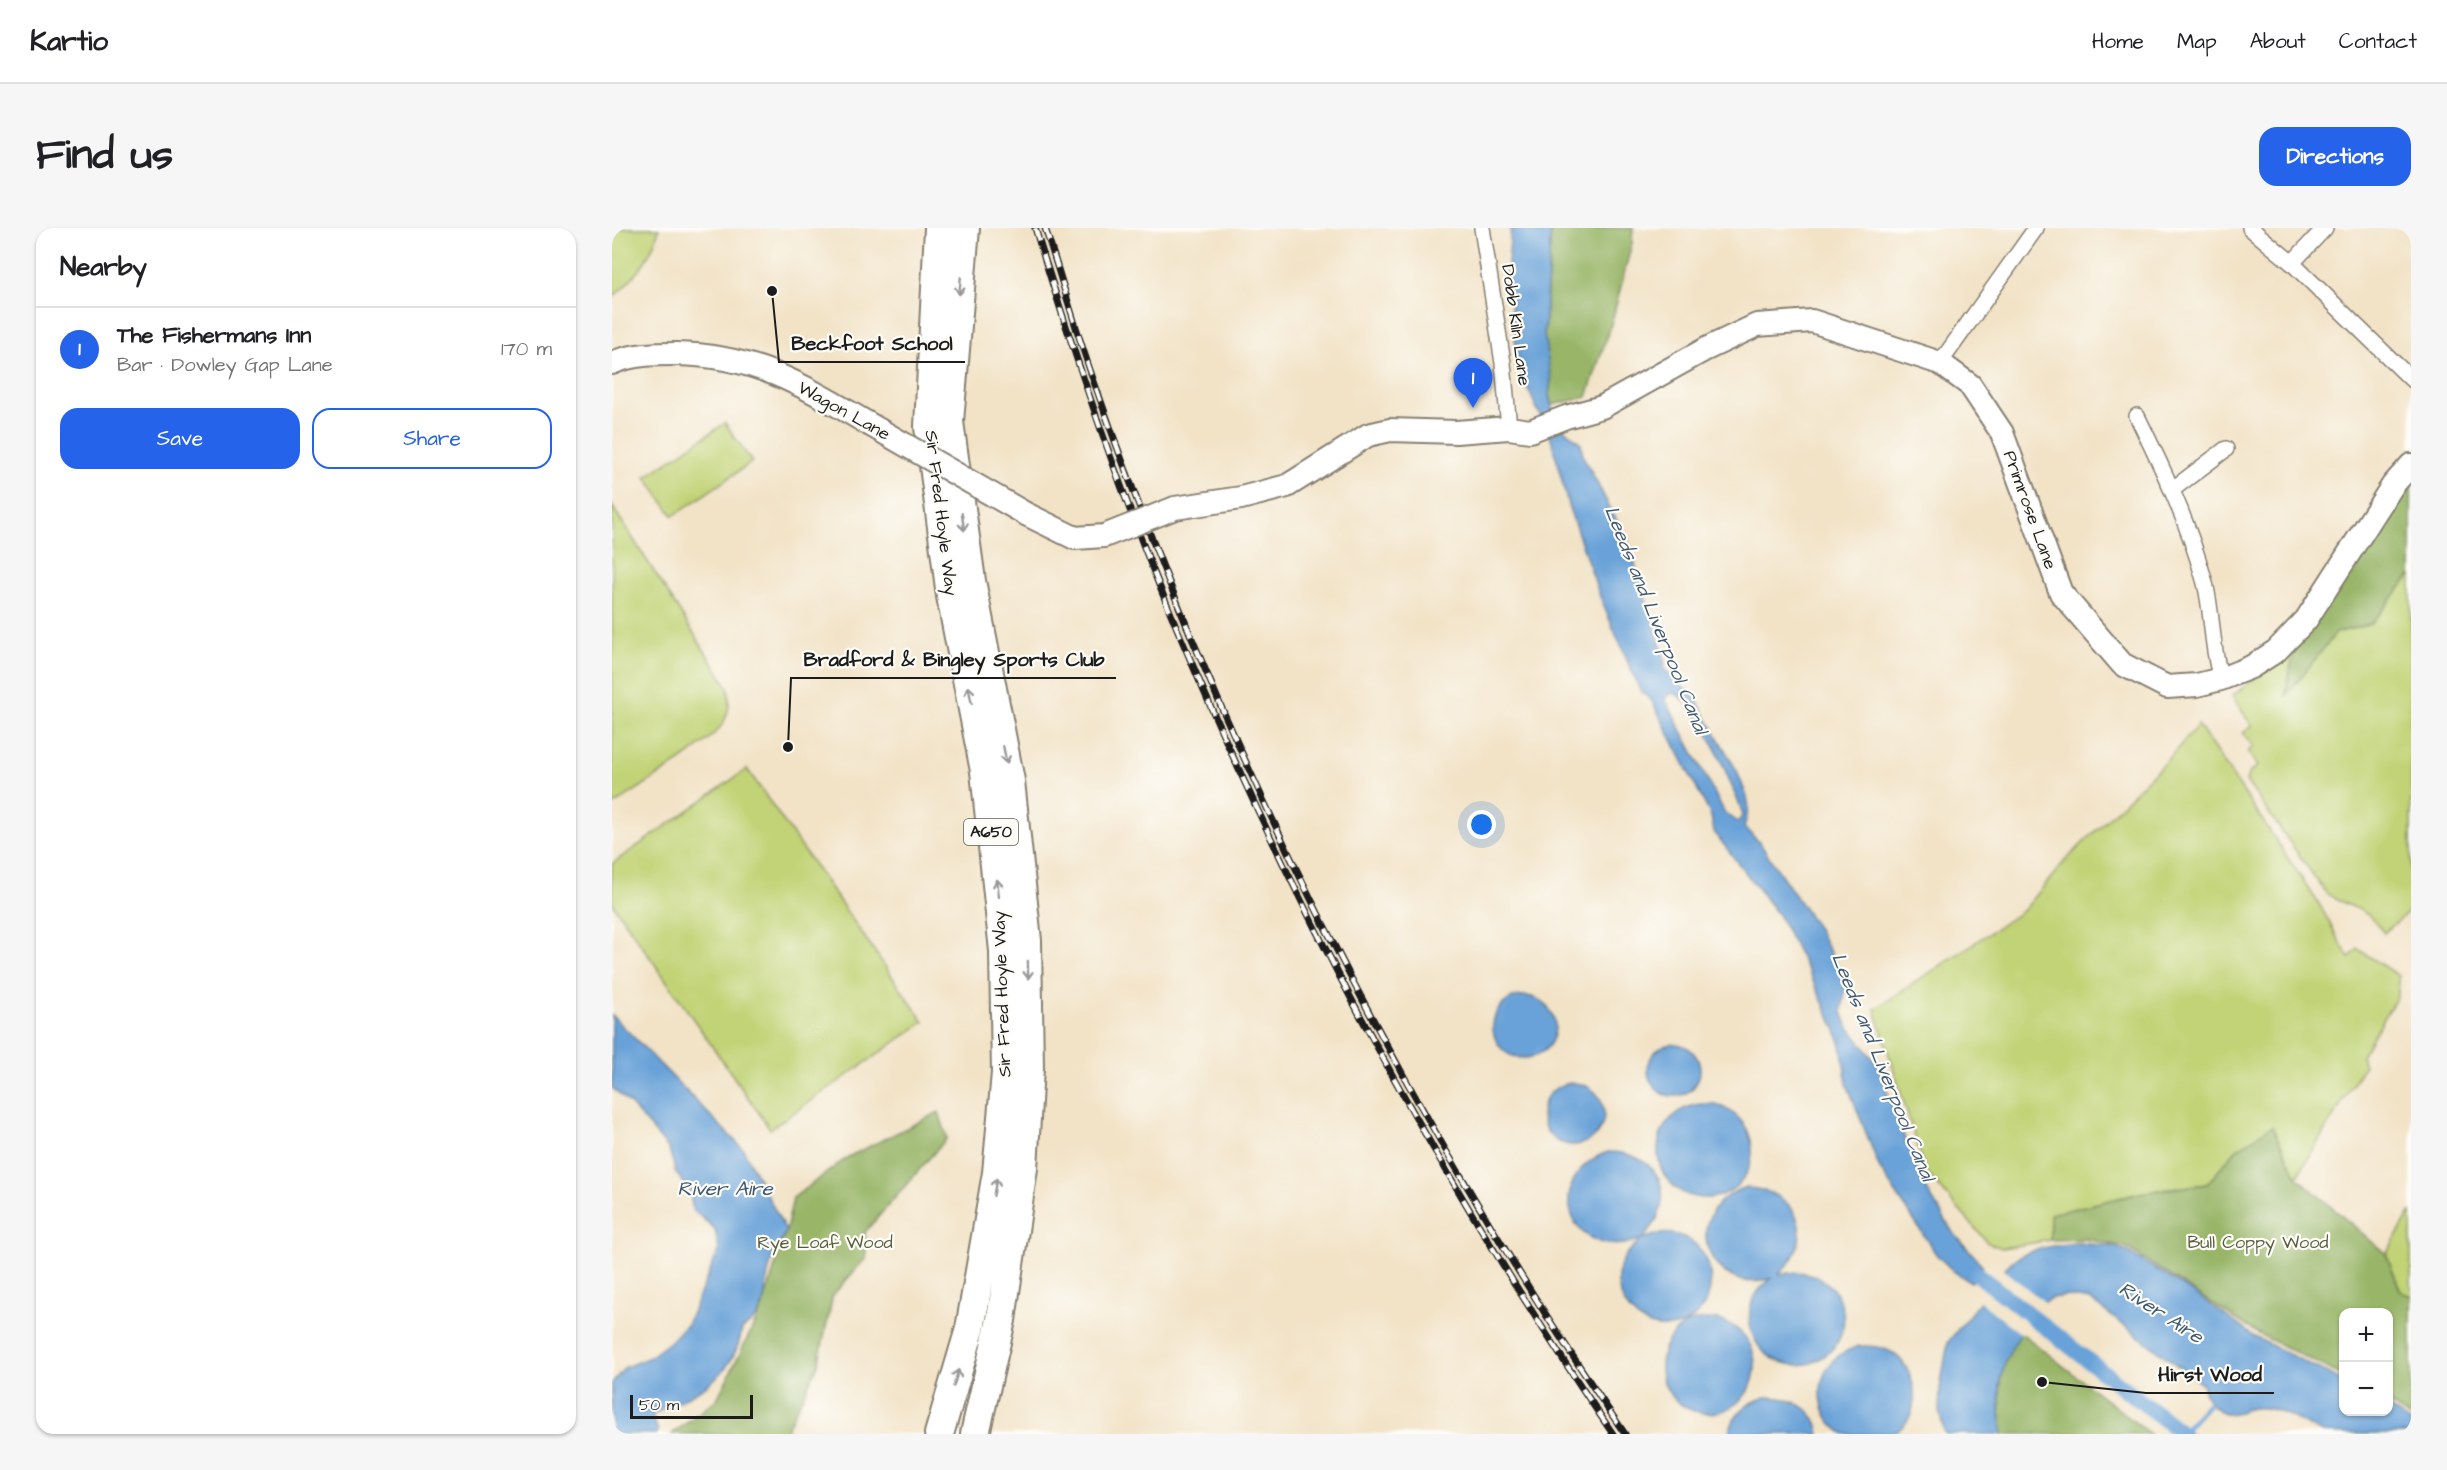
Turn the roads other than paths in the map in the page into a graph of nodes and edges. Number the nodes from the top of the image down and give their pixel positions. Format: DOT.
graph roads {
  1 [pos="939,228"];
  2 [pos="965,228"];
  3 [pos="1482,228"];
  4 [pos="2036,228"];
  5 [pos="2250,228"];
  6 [pos="2325,228"];
  7 [pos="2292,263"];
  8 [pos="612,363"];
  9 [pos="1940,363"];
  10 [pos="2411,379"];
  11 [pos="2137,416"];
  12 [pos="1520,430"];
  13 [pos="2226,449"];
  14 [pos="2411,465"];
  15 [pos="2173,489"];
  16 [pos="1104,536"];
  17 [pos="2221,679"];
  18 [pos="939,1434"];
  19 [pos="975,1434"];
  18 -- 1 [label="highway, Sir Fred Hoyle Way / A650, one-way"];
  2 -- 19 [label="highway, Sir Fred Hoyle Way / A650, one-way"];
  3 -- 12 [label="street, Dobb Kiln Lane"];
  4 -- 9 [label="street"];
  5 -- 7 [label="street"];
  6 -- 7 [label="street"];
  7 -- 10 [label="street"];
  8 -- 16 [label="street, Wagon Lane, bridge"];
  9 -- 12 [label="street, Primrose Lane"];
  9 -- 17 [label="street, Primrose Lane"];
  11 -- 15 [label="street"];
  12 -- 16 [label="street, Primrose Lane, bridge"];
  13 -- 15 [label="street"];
  14 -- 17 [label="street, Primrose Lane"];
  15 -- 17 [label="street"];
}
